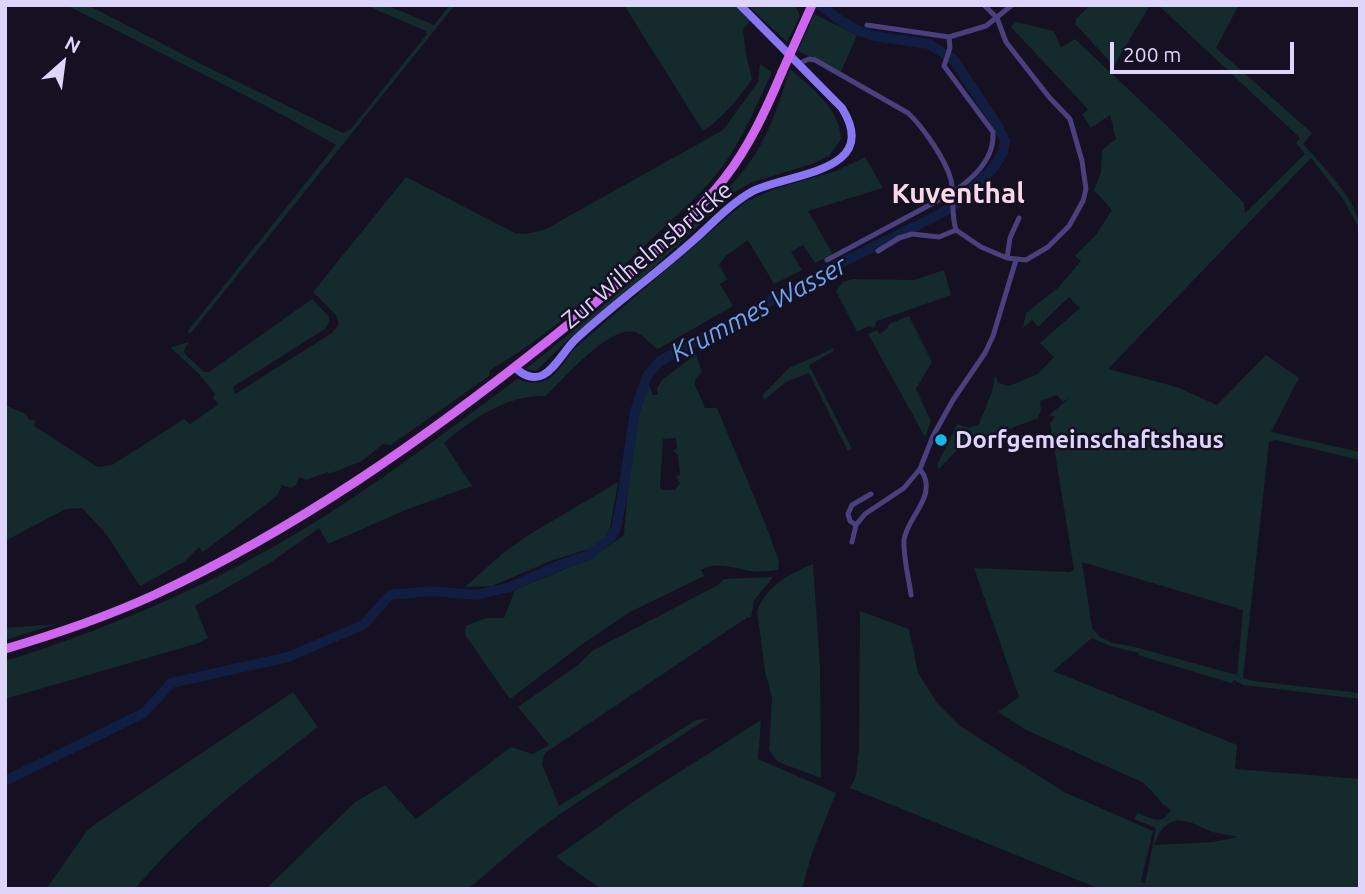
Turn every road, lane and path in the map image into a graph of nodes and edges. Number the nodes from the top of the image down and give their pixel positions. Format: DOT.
graph roads {
  1 [pos="740,5"];
  2 [pos="812,5"];
  3 [pos="984,5"];
  4 [pos="1012,5"];
  5 [pos="997,18"];
  6 [pos="867,24"];
  7 [pos="950,37"];
  8 [pos="793,50"];
  9 [pos="800,63"];
  10 [pos="952,193"];
  11 [pos="1019,218"];
  12 [pos="956,230"];
  13 [pos="878,251"];
  14 [pos="1007,258"];
  15 [pos="1016,260"];
  16 [pos="827,261"];
  17 [pos="515,367"];
  18 [pos="920,469"];
  19 [pos="871,494"];
  20 [pos="856,525"];
  21 [pos="852,542"];
  22 [pos="911,596"];
  23 [pos="5,649"];
  1 -- 8 [label="street, Zur Wilhelmsbrücke"];
  2 -- 8 [label="street, bridge"];
  2 -- 17 [label="main road, bridge"];
  3 -- 5 [label="street"];
  4 -- 5 [label="street"];
  5 -- 7 [label="street"];
  5 -- 15 [label="street"];
  6 -- 7 [label="street"];
  7 -- 10 [label="street"];
  8 -- 9 [label="street, Zur Wilhelmsbrücke"];
  9 -- 10 [label="street"];
  9 -- 17 [label="street, Zur Wilhelmsbrücke"];
  10 -- 12 [label="street"];
  10 -- 16 [label="street"];
  11 -- 14 [label="street"];
  12 -- 13 [label="street"];
  12 -- 14 [label="street"];
  14 -- 15 [label="street"];
  15 -- 18 [label="street"];
  17 -- 23 [label="main road"];
  18 -- 20 [label="street"];
  18 -- 22 [label="street"];
  19 -- 20 [label="street"];
  20 -- 21 [label="street"];
}
